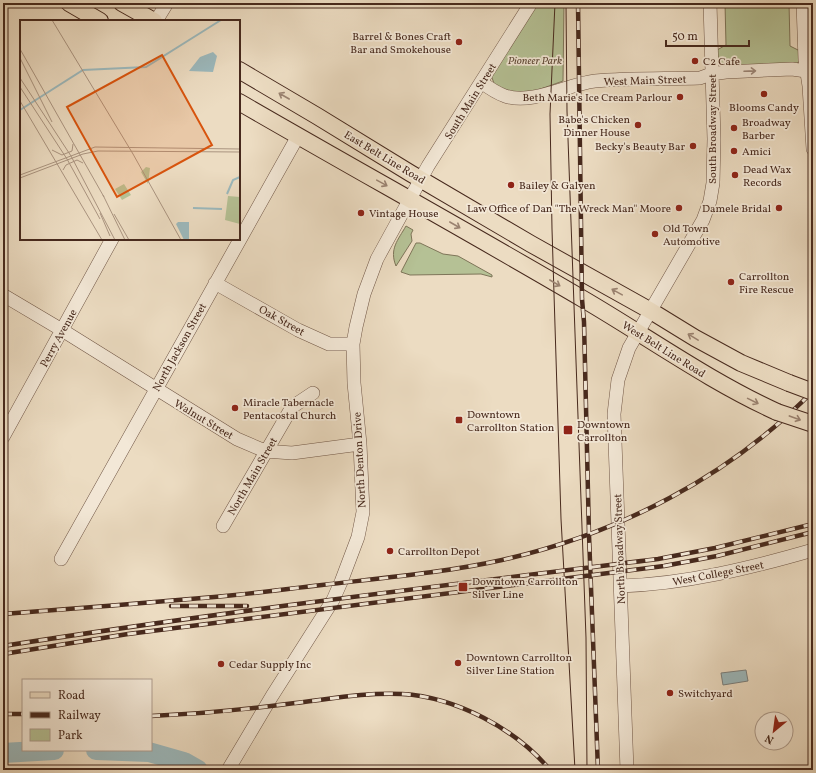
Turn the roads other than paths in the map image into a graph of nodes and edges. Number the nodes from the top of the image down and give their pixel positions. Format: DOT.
graph roads {
  1 [pos="69,3"];
  2 [pos="122,3"];
  3 [pos="166,3"];
  4 [pos="531,3"];
  5 [pos="710,3"];
  6 [pos="803,3"];
  7 [pos="98,20"];
  8 [pos="153,20"];
  9 [pos="156,20"];
  10 [pos="240,71"];
  11 [pos="810,72"];
  12 [pos="712,74"];
  13 [pos="482,82"];
  14 [pos="240,103"];
  15 [pos="298,136"];
  16 [pos="813,149"];
  17 [pos="421,179"];
  18 [pos="409,199"];
  19 [pos="240,239"];
  20 [pos="111,240"];
  21 [pos="239,240"];
  22 [pos="215,283"];
  23 [pos="3,295"];
  24 [pos="651,311"];
  25 [pos="62,330"];
  26 [pos="638,332"];
  27 [pos="353,344"];
  28 [pos="156,389"];
  29 [pos="813,392"];
  30 [pos="313,393"];
  31 [pos="813,424"];
  32 [pos="3,437"];
  33 [pos="360,444"];
  34 [pos="266,451"];
  35 [pos="223,526"];
  36 [pos="813,550"];
  37 [pos="61,559"];
  38 [pos="621,586"];
  39 [pos="228,770"];
  40 [pos="627,770"];
  1 -- 7 [label="main road"];
  2 -- 8 [label="main road"];
  3 -- 9 [label="street"];
  4 -- 13 [label="street, South Main Street"];
  5 -- 12 [label="street, South Broadway Street"];
  6 -- 11 [label="street"];
  17 -- 10 [label="main road, East Belt Line Road, one-way"];
  12 -- 11 [label="street, West Main Street, one-way"];
  11 -- 16 [label="street"];
  12 -- 13 [label="street, West Main Street"];
  12 -- 24 [label="street, South Broadway Street"];
  13 -- 17 [label="street, South Main Street"];
  14 -- 15 [label="main road"];
  15 -- 18 [label="main road, one-way"];
  15 -- 19 [label="street, North Jackson Street"];
  17 -- 18 [label="street, South Main Street"];
  24 -- 17 [label="main road, East Belt Line Road, one-way"];
  18 -- 26 [label="main road, West Belt Line Road, one-way"];
  18 -- 27 [label="street, North Denton Drive"];
  20 -- 25 [label="street, Perry Avenue"];
  21 -- 22 [label="street, North Jackson Street"];
  22 -- 27 [label="street, Oak Street"];
  22 -- 28 [label="street, North Jackson Street"];
  23 -- 25 [label="street, Walnut Street"];
  24 -- 26 [label="street, South Broadway Street"];
  29 -- 24 [label="main road, one-way, bridge"];
  25 -- 28 [label="street, Walnut Street"];
  25 -- 32 [label="street, Perry Avenue"];
  26 -- 31 [label="main road, West Belt Line Road, one-way, bridge"];
  26 -- 38 [label="street, North Broadway Street"];
  27 -- 33 [label="street, North Denton Drive"];
  28 -- 34 [label="street, Walnut Street"];
  28 -- 37 [label="street, North Jackson Street"];
  30 -- 34 [label="street, North Main Street"];
  33 -- 34 [label="street, Walnut Street"];
  33 -- 39 [label="street, North Denton Drive"];
  34 -- 35 [label="street, North Main Street"];
  36 -- 38 [label="street, West College Street"];
  38 -- 40 [label="street, North Broadway Street"];
}
